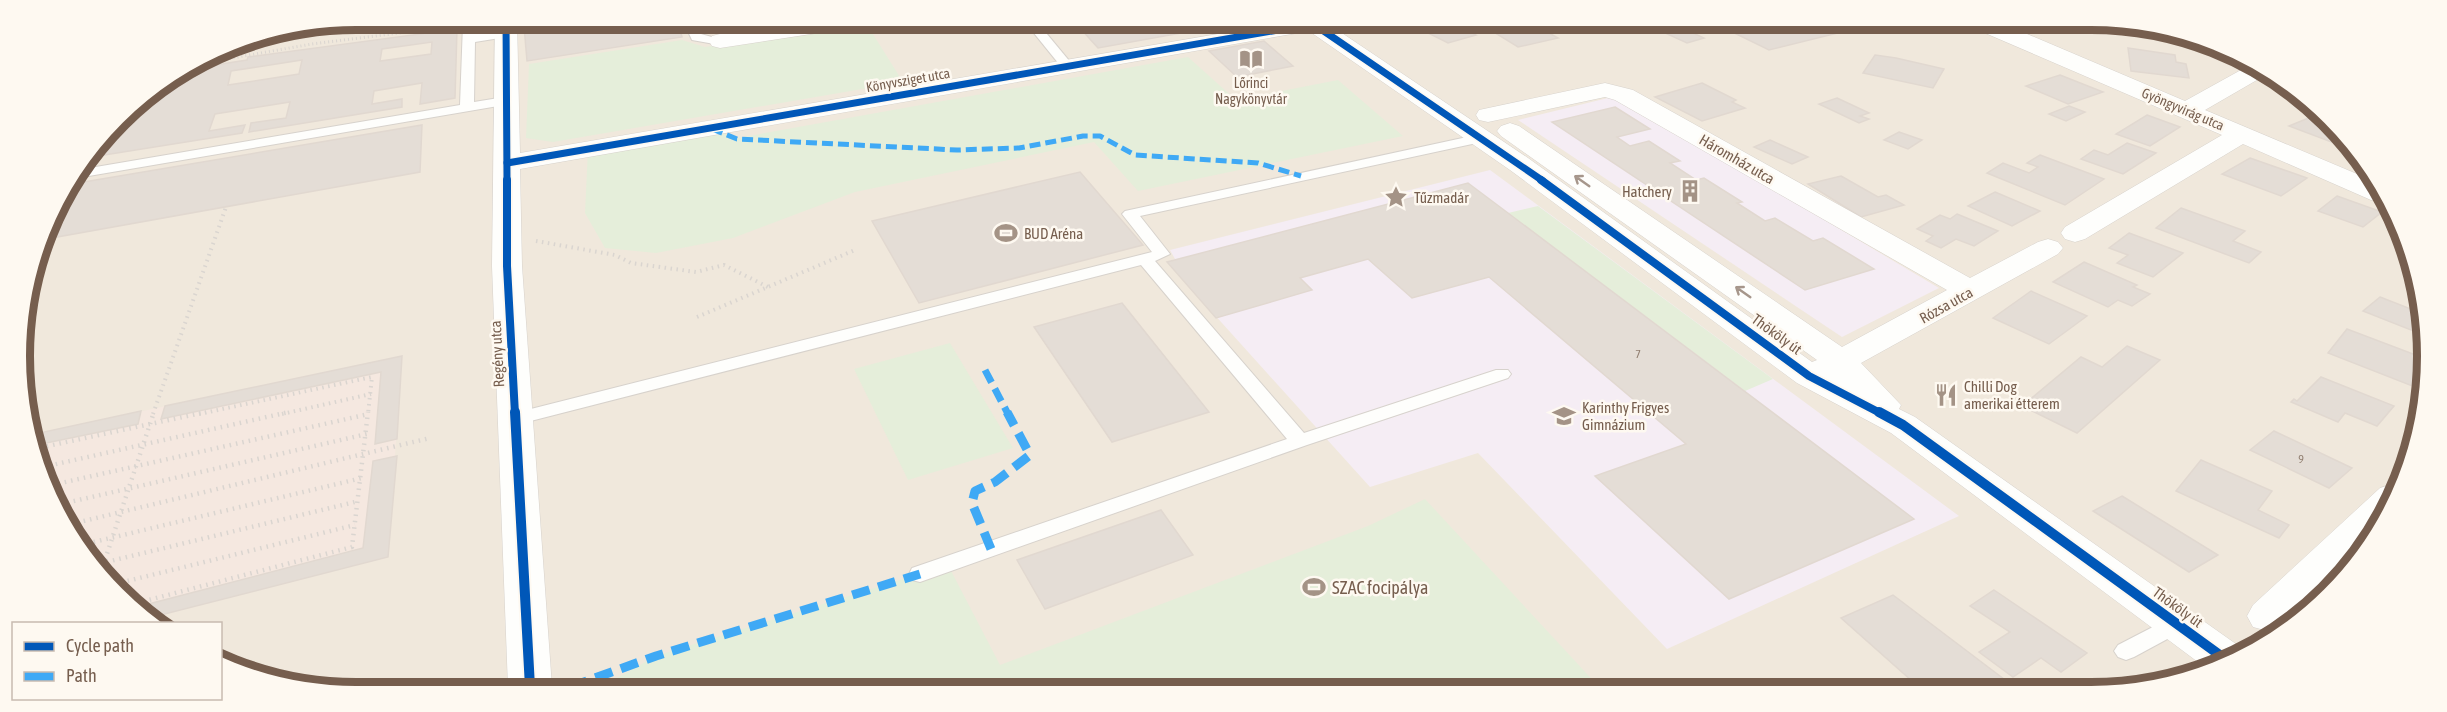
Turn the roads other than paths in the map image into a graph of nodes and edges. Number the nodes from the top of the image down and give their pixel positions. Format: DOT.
graph roads {
  1 [pos="469,30"];
  2 [pos="497,30"];
  3 [pos="506,30"];
  4 [pos="693,30"];
  5 [pos="792,30"];
  6 [pos="1038,30"];
  7 [pos="1273,30"];
  8 [pos="1325,30"];
  9 [pos="1355,30"];
  10 [pos="1998,30"];
  11 [pos="469,39"];
  12 [pos="720,41"];
  13 [pos="1067,66"];
  14 [pos="2253,73"];
  15 [pos="505,101"];
  16 [pos="466,107"];
  17 [pos="2187,110"];
  18 [pos="1484,127"];
  19 [pos="2242,134"];
  20 [pos="507,163"];
  21 [pos="87,173"];
  22 [pos="2371,190"];
  23 [pos="1145,259"];
  24 [pos="1971,291"];
  25 [pos="1842,362"];
  26 [pos="1502,374"];
  27 [pos="1809,376"];
  28 [pos="515,418"];
  29 [pos="1903,425"];
  30 [pos="1300,441"];
  31 [pos="2376,513"];
  32 [pos="920,574"];
  33 [pos="2268,616"];
  34 [pos="2176,624"];
  35 [pos="2126,651"];
  36 [pos="2220,655"];
  37 [pos="530,682"];
  1 -- 11 [label="lane"];
  2 -- 11 [label="lane"];
  3 -- 15 [label="street, Regény utca"];
  4 -- 12 [label="lane"];
  5 -- 12 [label="street"];
  6 -- 13 [label="lane"];
  7 -- 13 [label="street, Könyvsziget utca"];
  8 -- 18 [label="street, Thököly út"];
  9 -- 18 [label="street, Thököly út"];
  10 -- 17 [label="street, Gyöngyvirág utca"];
  11 -- 16 [label="lane"];
  13 -- 20 [label="street, Könyvsziget utca"];
  14 -- 17 [label="street"];
  15 -- 16 [label="lane"];
  15 -- 20 [label="street, Regény utca"];
  16 -- 21 [label="lane"];
  17 -- 19 [label="street, Gyöngyvirág utca"];
  18 -- 23 [label="lane"];
  18 -- 24 [label="street, Háromház utca"];
  25 -- 18 [label="street, Thököly út, one-way"];
  18 -- 27 [label="street, Thököly út"];
  19 -- 22 [label="street, Gyöngyvirág utca"];
  19 -- 24 [label="street, Rózsa utca"];
  20 -- 28 [label="street, Regény utca"];
  23 -- 28 [label="lane"];
  23 -- 30 [label="lane"];
  24 -- 25 [label="street, Rózsa utca"];
  25 -- 27 [label="street"];
  25 -- 29 [label="street, Thököly út"];
  26 -- 30 [label="lane"];
  27 -- 29 [label="street, Thököly út"];
  28 -- 37 [label="street, Regény utca"];
  29 -- 34 [label="street, Thököly út"];
  30 -- 32 [label="lane"];
  31 -- 33 [label="street"];
  34 -- 35 [label="lane"];
  34 -- 36 [label="street, Thököly út"];
}
